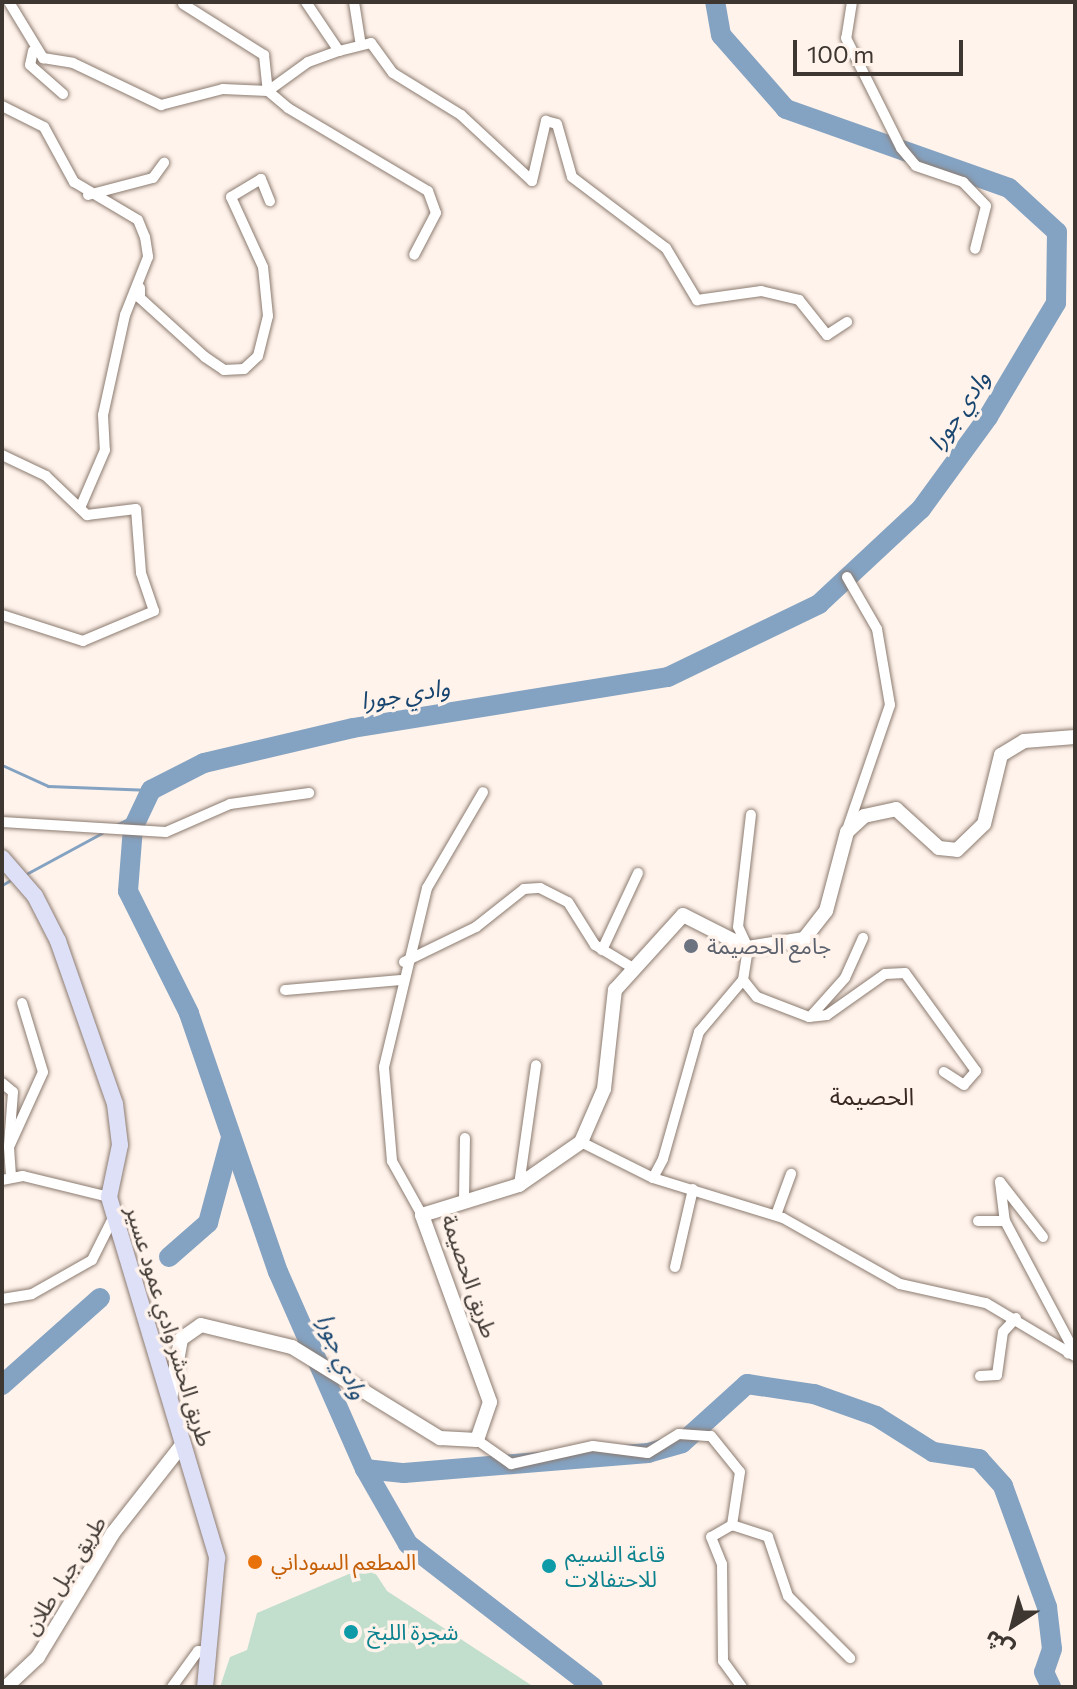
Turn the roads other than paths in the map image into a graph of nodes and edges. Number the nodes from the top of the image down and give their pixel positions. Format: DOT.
graph roads {
  1 [pos="9,2"];
  2 [pos="306,2"];
  3 [pos="354,2"];
  4 [pos="852,2"];
  5 [pos="183,4"];
  6 [pos="360,41"];
  7 [pos="33,51"];
  8 [pos="339,51"];
  9 [pos="268,91"];
  10 [pos="63,94"];
  11 [pos="2,106"];
  12 [pos="164,163"];
  13 [pos="87,195"];
  14 [pos="270,201"];
  15 [pos="975,249"];
  16 [pos="414,255"];
  17 [pos="140,282"];
  18 [pos="847,322"];
  19 [pos="2,455"];
  20 [pos="80,508"];
  21 [pos="847,577"];
  22 [pos="2,615"];
  23 [pos="1075,737"];
  24 [pos="483,792"];
  25 [pos="309,793"];
  26 [pos="751,815"];
  27 [pos="2,822"];
  28 [pos="847,832"];
  29 [pos="2,858"];
  30 [pos="638,873"];
  31 [pos="863,938"];
  32 [pos="748,948"];
  33 [pos="602,950"];
  34 [pos="404,962"];
  35 [pos="633,968"];
  36 [pos="402,980"];
  37 [pos="743,980"];
  38 [pos="285,990"];
  39 [pos="22,1003"];
  40 [pos="809,1017"];
  41 [pos="536,1065"];
  42 [pos="944,1072"];
  43 [pos="2,1083"];
  44 [pos="465,1138"];
  45 [pos="581,1142"];
  46 [pos="9,1147"];
  47 [pos="791,1174"];
  48 [pos="6,1178"];
  49 [pos="653,1178"];
  50 [pos="519,1185"];
  51 [pos="693,1189"];
  52 [pos="109,1197"];
  53 [pos="464,1200"];
  54 [pos="422,1215"];
  55 [pos="776,1215"];
  56 [pos="114,1216"];
  57 [pos="978,1221"];
  58 [pos="1005,1221"];
  59 [pos="1043,1237"];
  60 [pos="675,1267"];
  61 [pos="2,1299"];
  62 [pos="1016,1318"];
  63 [pos="1072,1355"];
  64 [pos="980,1376"];
  65 [pos="170,1399"];
  66 [pos="477,1440"];
  67 [pos="182,1445"];
  68 [pos="732,1525"];
  69 [pos="209,1652"];
  70 [pos="850,1658"];
  71 [pos="6,1687"];
  72 [pos="172,1687"];
  73 [pos="205,1687"];
  74 [pos="742,1687"];
  1 -- 7 [label="street"];
  2 -- 8 [label="street"];
  3 -- 6 [label="street"];
  4 -- 15 [label="street"];
  5 -- 9 [label="street"];
  6 -- 8 [label="street"];
  6 -- 18 [label="street"];
  7 -- 9 [label="street"];
  7 -- 10 [label="street"];
  8 -- 9 [label="street"];
  9 -- 16 [label="street"];
  11 -- 13 [label="street"];
  12 -- 13 [label="street"];
  13 -- 17 [label="street"];
  14 -- 17 [label="street"];
  17 -- 20 [label="street"];
  19 -- 20 [label="street"];
  20 -- 22 [label="street"];
  21 -- 28 [label="street"];
  23 -- 28 [label="street"];
  24 -- 34 [label="street"];
  25 -- 27 [label="street"];
  26 -- 32 [label="street"];
  28 -- 32 [label="street"];
  29 -- 52 [label="main road, طريق الحشر وادي عمود عسير"];
  30 -- 33 [label="street"];
  31 -- 40 [label="street"];
  32 -- 35 [label="street"];
  32 -- 37 [label="street"];
  33 -- 34 [label="street"];
  33 -- 35 [label="street"];
  34 -- 36 [label="street"];
  35 -- 45 [label="street"];
  36 -- 38 [label="street"];
  36 -- 54 [label="street"];
  37 -- 40 [label="street"];
  37 -- 49 [label="street"];
  39 -- 46 [label="street"];
  40 -- 42 [label="street"];
  41 -- 50 [label="street"];
  43 -- 46 [label="street"];
  44 -- 53 [label="street"];
  45 -- 49 [label="street"];
  45 -- 50 [label="street, طريق الحصيمة"];
  46 -- 48 [label="street"];
  47 -- 55 [label="street"];
  48 -- 52 [label="street"];
  49 -- 51 [label="street"];
  50 -- 53 [label="street, طريق الحصيمة"];
  51 -- 55 [label="street"];
  51 -- 60 [label="street"];
  52 -- 56 [label="main road, طريق الحشر وادي عمود عسير"];
  53 -- 54 [label="street, طريق الحصيمة"];
  54 -- 66 [label="street, طريق الحصيمة"];
  55 -- 62 [label="street"];
  56 -- 61 [label="street"];
  56 -- 65 [label="main road, طريق الحشر وادي عمود عسير"];
  57 -- 58 [label="street"];
  58 -- 59 [label="street"];
  58 -- 63 [label="street"];
  62 -- 63 [label="street"];
  62 -- 64 [label="street"];
  65 -- 66 [label="street"];
  65 -- 67 [label="main road, طريق الحشر وادي عمود عسير"];
  66 -- 68 [label="street"];
  67 -- 69 [label="main road, طريق الحشر وادي عمود عسير"];
  67 -- 71 [label="street, طريق جبل طلان"];
  68 -- 70 [label="street"];
  68 -- 74 [label="street"];
  69 -- 72 [label="street"];
  69 -- 73 [label="main road, طريق الحشر وادي عمود عسير"];
}
